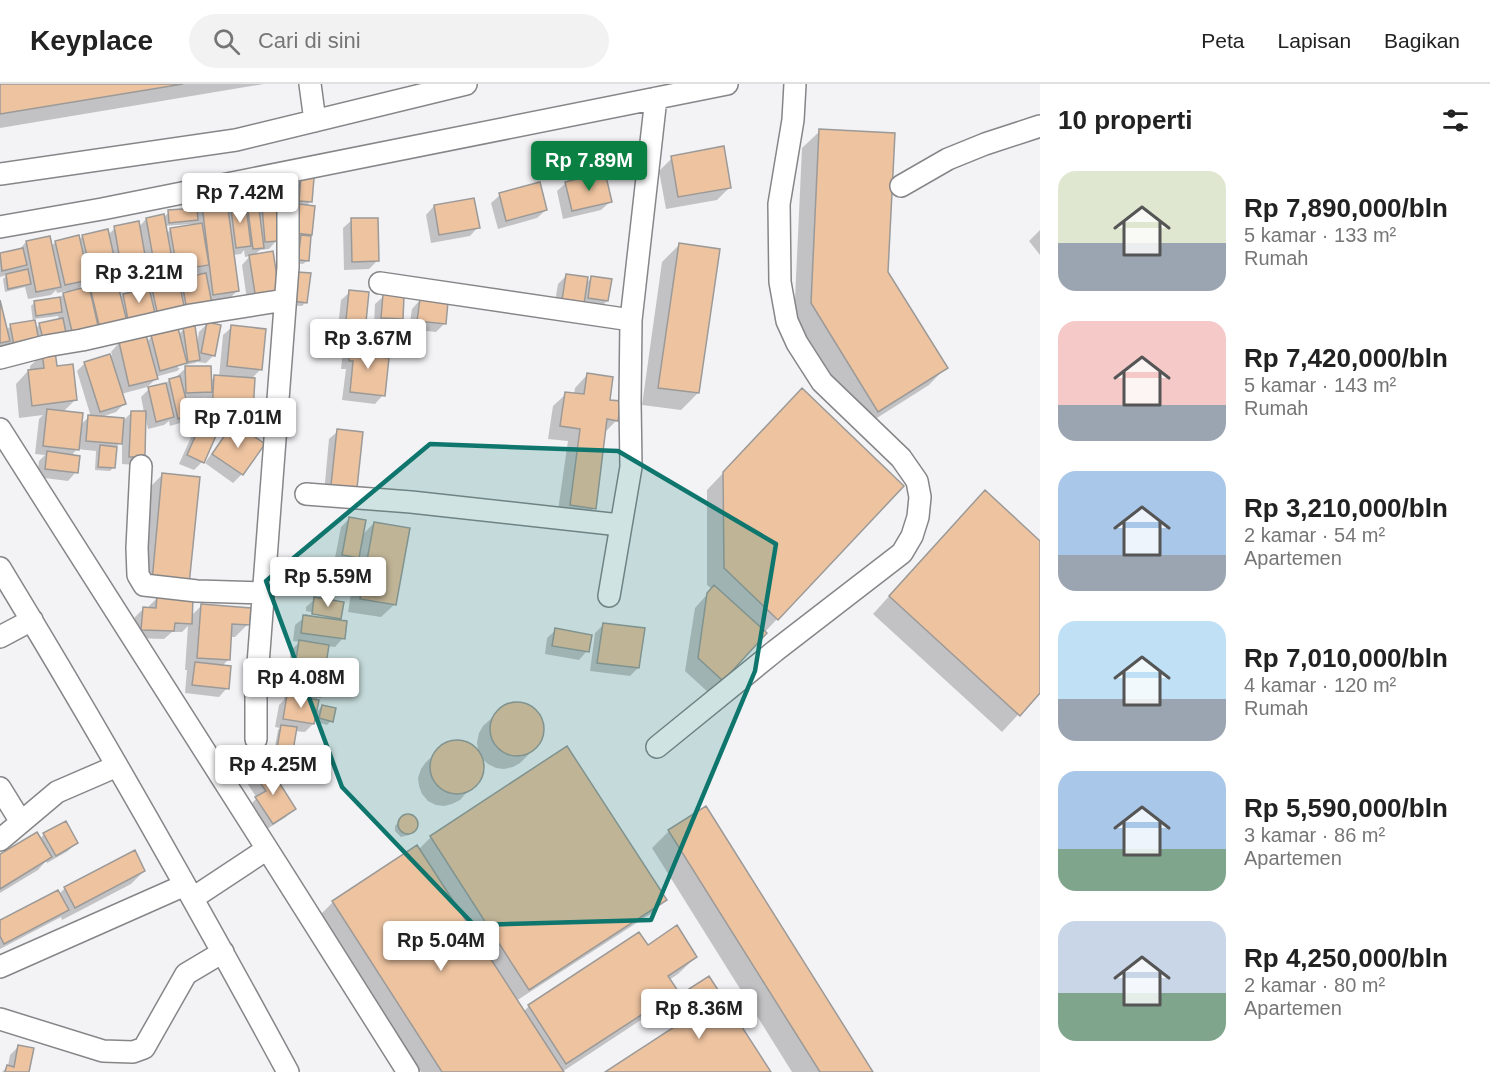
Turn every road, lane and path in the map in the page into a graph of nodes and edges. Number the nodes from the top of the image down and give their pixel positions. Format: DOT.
graph roads {
  1 [pos="310,84"];
  2 [pos="466,84"];
  3 [pos="727,84"];
  4 [pos="795,84"];
  5 [pos="656,98"];
  6 [pos="315,121"];
  7 [pos="1040,126"];
  8 [pos="288,172"];
  9 [pos="0,174"];
  10 [pos="901,186"];
  11 [pos="0,227"];
  12 [pos="380,283"];
  13 [pos="285,300"];
  14 [pos="631,320"];
  15 [pos="0,358"];
  16 [pos="0,429"];
  17 [pos="141,466"];
  18 [pos="306,494"];
  19 [pos="620,525"];
  20 [pos="0,568"];
  21 [pos="263,592"];
  22 [pos="609,596"];
  23 [pos="32,620"];
  24 [pos="0,637"];
  25 [pos="256,739"];
  26 [pos="657,747"];
  27 [pos="117,765"];
  28 [pos="0,788"];
  29 [pos="21,822"];
  30 [pos="0,840"];
  31 [pos="267,849"];
  32 [pos="189,892"];
  33 [pos="223,952"];
  34 [pos="0,967"];
  35 [pos="0,1019"];
  36 [pos="288,1072"];
  37 [pos="408,1072"];
  1 -- 6 [label="street"];
  2 -- 6 [label="street"];
  3 -- 5 [label="street"];
  4 -- 26 [label="street"];
  5 -- 8 [label="street"];
  5 -- 14 [label="street"];
  6 -- 9 [label="street"];
  7 -- 10 [label="street"];
  8 -- 11 [label="street"];
  8 -- 13 [label="street"];
  12 -- 14 [label="street"];
  13 -- 15 [label="street"];
  13 -- 21 [label="street"];
  14 -- 19 [label="street"];
  16 -- 31 [label="street"];
  17 -- 21 [label="street"];
  18 -- 19 [label="street"];
  19 -- 22 [label="street"];
  20 -- 23 [label="street"];
  21 -- 25 [label="street"];
  23 -- 24 [label="street"];
  23 -- 27 [label="street"];
  27 -- 29 [label="street"];
  27 -- 32 [label="street"];
  28 -- 29 [label="street"];
  29 -- 30 [label="street"];
  31 -- 32 [label="street"];
  31 -- 37 [label="street"];
  32 -- 33 [label="street"];
  32 -- 34 [label="street"];
  33 -- 35 [label="street"];
  33 -- 36 [label="street"];
}
